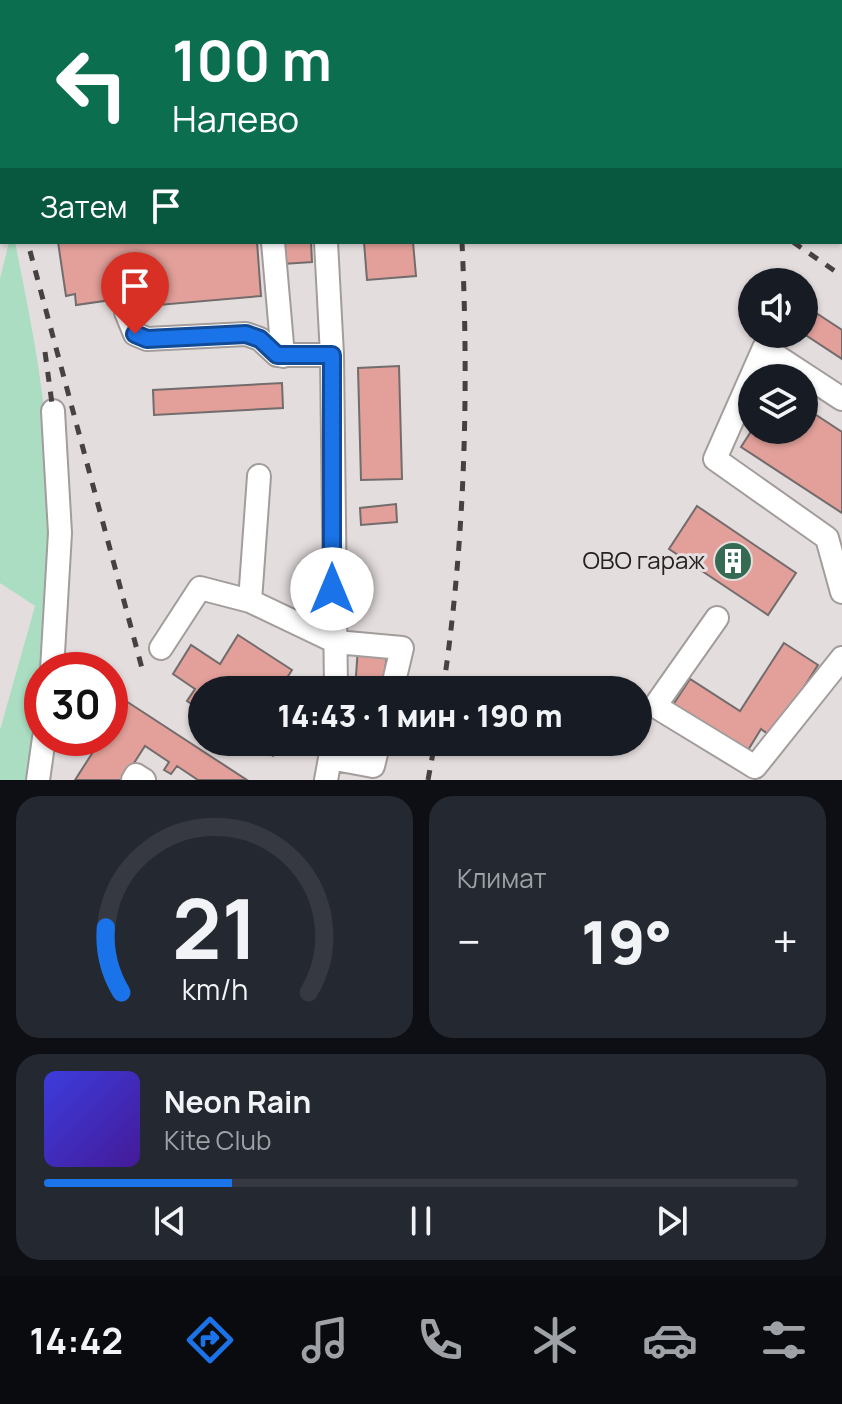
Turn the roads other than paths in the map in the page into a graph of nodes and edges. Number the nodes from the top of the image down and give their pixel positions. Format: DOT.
graph roads {
  1 [pos="273,244"];
  2 [pos="326,244"];
  3 [pos="126,312"];
  4 [pos="332,355"];
  5 [pos="283,356"];
  6 [pos="842,399"];
  7 [pos="53,411"];
  8 [pos="259,476"];
  9 [pos="842,592"];
  10 [pos="250,601"];
  11 [pos="717,618"];
  12 [pos="336,642"];
  13 [pos="161,648"];
  14 [pos="53,652"];
  15 [pos="842,658"];
  16 [pos="336,676"];
  17 [pos="395,676"];
  18 [pos="41,756"];
  19 [pos="376,756"];
  20 [pos="330,760"];
  21 [pos="38,780"];
  22 [pos="133,780"];
  23 [pos="144,780"];
  1 -- 5 [label="street"];
  2 -- 4 [label="street"];
  3 -- 5 [label="street"];
  4 -- 5 [label="street"];
  4 -- 12 [label="street"];
  6 -- 9 [label="street"];
  7 -- 14 [label="street"];
  8 -- 10 [label="street"];
  10 -- 12 [label="street"];
  10 -- 13 [label="street"];
  11 -- 15 [label="street"];
  12 -- 16 [label="street"];
  12 -- 17 [label="street"];
  18 -- 21 [label="street"];
  19 -- 20 [label="street"];
  22 -- 23 [label="street"];
}
